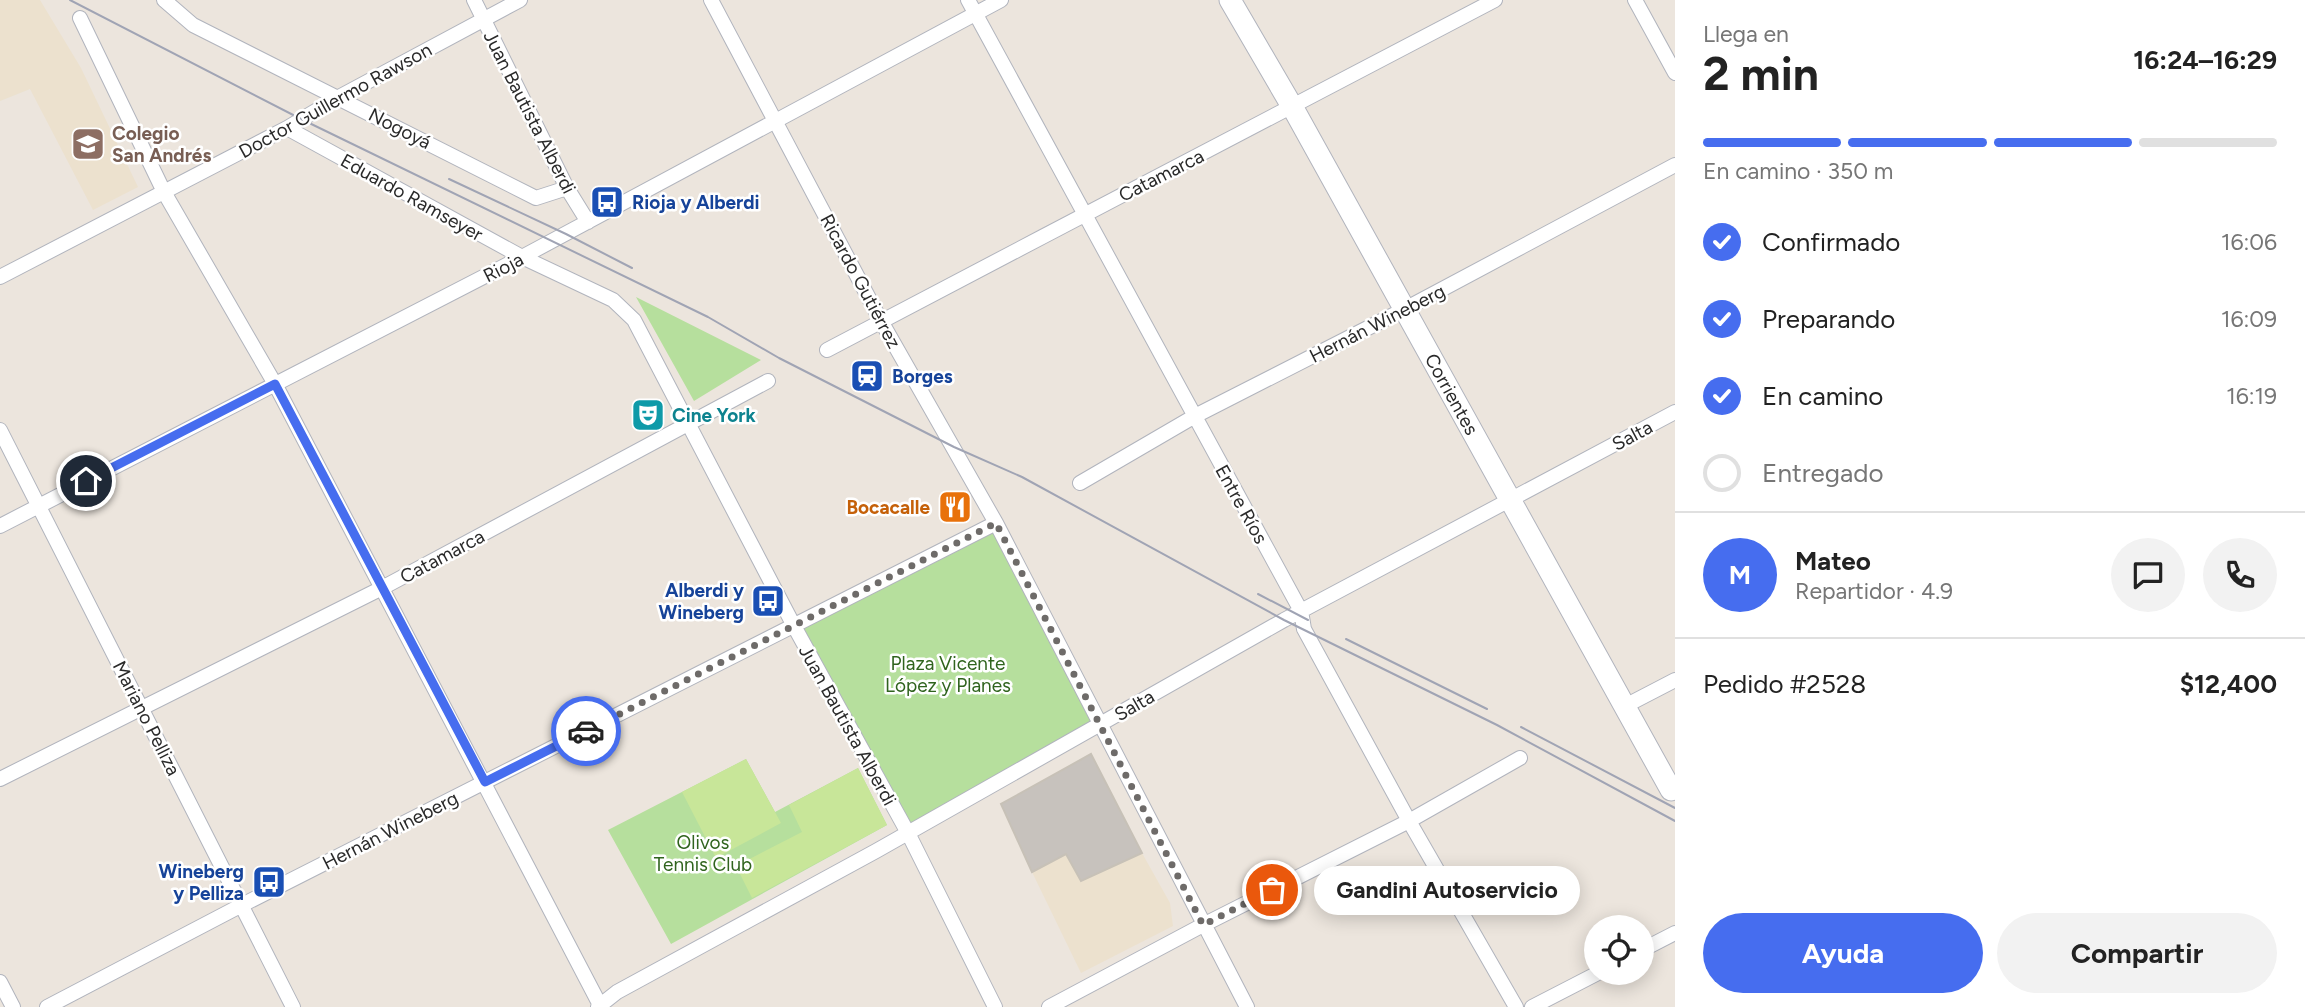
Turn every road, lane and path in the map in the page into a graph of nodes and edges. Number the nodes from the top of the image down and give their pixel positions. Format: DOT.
graph roads {
  1 [pos="164,0"];
  2 [pos="474,0"];
  3 [pos="520,0"];
  4 [pos="711,0"];
  5 [pos="968,0"];
  6 [pos="1001,0"];
  7 [pos="1230,0"];
  8 [pos="1496,0"];
  9 [pos="1635,0"];
  10 [pos="975,14"];
  11 [pos="80,18"];
  12 [pos="483,19"];
  13 [pos="1675,73"];
  14 [pos="339,97"];
  15 [pos="1293,108"];
  16 [pos="775,121"];
  17 [pos="287,128"];
  18 [pos="1675,165"];
  19 [pos="567,188"];
  20 [pos="164,192"];
  21 [pos="1084,214"];
  22 [pos="588,222"];
  23 [pos="522,257"];
  24 [pos="0,277"];
  25 [pos="613,300"];
  26 [pos="1405,309"];
  27 [pos="881,321"];
  28 [pos="827,350"];
  29 [pos="768,381"];
  30 [pos="275,384"];
  31 [pos="1675,412"];
  32 [pos="1195,416"];
  33 [pos="690,425"];
  34 [pos="0,430"];
  35 [pos="1080,483"];
  36 [pos="1510,499"];
  37 [pos="39,506"];
  38 [pos="996,523"];
  39 [pos="0,526"];
  40 [pos="383,588"];
  41 [pos="1301,611"];
  42 [pos="794,626"];
  43 [pos="1675,680"];
  44 [pos="1625,706"];
  45 [pos="141,707"];
  46 [pos="1100,724"];
  47 [pos="1520,758"];
  48 [pos="0,779"];
  49 [pos="485,782"];
  50 [pos="1671,790"];
  51 [pos="1409,821"];
  52 [pos="908,833"];
  53 [pos="242,905"];
  54 [pos="1203,925"];
  55 [pos="1675,933"];
  56 [pos="1654,944"];
  57 [pos="1584,980"];
  58 [pos="0,982"];
  59 [pos="599,1006"];
  60 [pos="13,1007"];
  61 [pos="47,1007"];
  62 [pos="293,1007"];
  63 [pos="995,1007"];
  64 [pos="1049,1007"];
  65 [pos="1247,1007"];
  66 [pos="1516,1007"];
  67 [pos="1532,1007"];
  1 -- 14 [label="street, Nogoyá"];
  2 -- 12 [label="street, Juan Bautista Alberdi"];
  3 -- 12 [label="street, Doctor Guillermo Rawson"];
  4 -- 16 [label="street, Ricardo Gutiérrez"];
  5 -- 10 [label="street, Entre Ríos"];
  6 -- 10 [label="street, Rioja"];
  7 -- 15 [label="street, Corrientes"];
  8 -- 15 [label="street, Catamarca"];
  9 -- 13 [label="street"];
  10 -- 16 [label="street, Rioja"];
  10 -- 21 [label="street, Entre Ríos"];
  11 -- 20 [label="street"];
  12 -- 14 [label="street, Doctor Guillermo Rawson"];
  12 -- 19 [label="street, Juan Bautista Alberdi"];
  14 -- 17 [label="street, Doctor Guillermo Rawson"];
  14 -- 19 [label="street, Nogoyá"];
  15 -- 21 [label="street, Catamarca"];
  15 -- 26 [label="street, Corrientes"];
  16 -- 22 [label="street, Rioja"];
  16 -- 27 [label="street, Ricardo Gutiérrez"];
  17 -- 20 [label="street, Doctor Guillermo Rawson"];
  17 -- 23 [label="street, Eduardo Ramseyer"];
  18 -- 26 [label="street, Hernán Wineberg"];
  19 -- 22 [label="street, Juan Bautista Alberdi"];
  20 -- 24 [label="street, Doctor Guillermo Rawson"];
  20 -- 30 [label="street"];
  21 -- 27 [label="street, Catamarca"];
  21 -- 32 [label="street, Entre Ríos"];
  22 -- 23 [label="street, Rioja"];
  23 -- 25 [label="street, Eduardo Ramseyer"];
  23 -- 30 [label="street, Rioja"];
  25 -- 33 [label="street, Juan Bautista Alberdi"];
  26 -- 32 [label="street, Hernán Wineberg"];
  26 -- 36 [label="street, Corrientes"];
  27 -- 28 [label="street, Catamarca"];
  27 -- 38 [label="street, Ricardo Gutiérrez"];
  29 -- 33 [label="street, Catamarca"];
  30 -- 37 [label="street, Rioja"];
  30 -- 40 [label="street"];
  31 -- 36 [label="street, Salta"];
  32 -- 35 [label="street, Hernán Wineberg"];
  32 -- 41 [label="street, Entre Ríos"];
  33 -- 40 [label="street, Catamarca"];
  33 -- 42 [label="street, Juan Bautista Alberdi"];
  34 -- 37 [label="street, Mariano Pelliza"];
  36 -- 41 [label="street, Salta"];
  36 -- 44 [label="street, Corrientes"];
  37 -- 39 [label="street, Rioja"];
  37 -- 45 [label="street, Mariano Pelliza"];
  38 -- 42 [label="street, Hernán Wineberg"];
  38 -- 46 [label="street, Ricardo Gutiérrez"];
  40 -- 45 [label="street, Catamarca"];
  40 -- 49 [label="street"];
  41 -- 46 [label="street, Salta"];
  41 -- 51 [label="street, Entre Ríos"];
  42 -- 49 [label="street, Hernán Wineberg"];
  42 -- 52 [label="street, Juan Bautista Alberdi"];
  43 -- 44 [label="street"];
  44 -- 50 [label="street, Corrientes"];
  45 -- 48 [label="street, Catamarca"];
  45 -- 53 [label="street, Mariano Pelliza"];
  46 -- 52 [label="street, Salta"];
  46 -- 54 [label="street, Ricardo Gutiérrez"];
  47 -- 51 [label="street"];
  49 -- 53 [label="street, Hernán Wineberg"];
  49 -- 59 [label="street"];
  51 -- 54 [label="street"];
  51 -- 66 [label="street, Entre Ríos"];
  52 -- 59 [label="street, Salta"];
  52 -- 63 [label="street, Juan Bautista Alberdi"];
  53 -- 61 [label="street, Hernán Wineberg"];
  53 -- 62 [label="street, Mariano Pelliza"];
  54 -- 64 [label="street"];
  54 -- 65 [label="street, Ricardo Gutiérrez"];
  55 -- 56 [label="street"];
  57 -- 67 [label="street"];
  58 -- 60 [label="street"];
}
